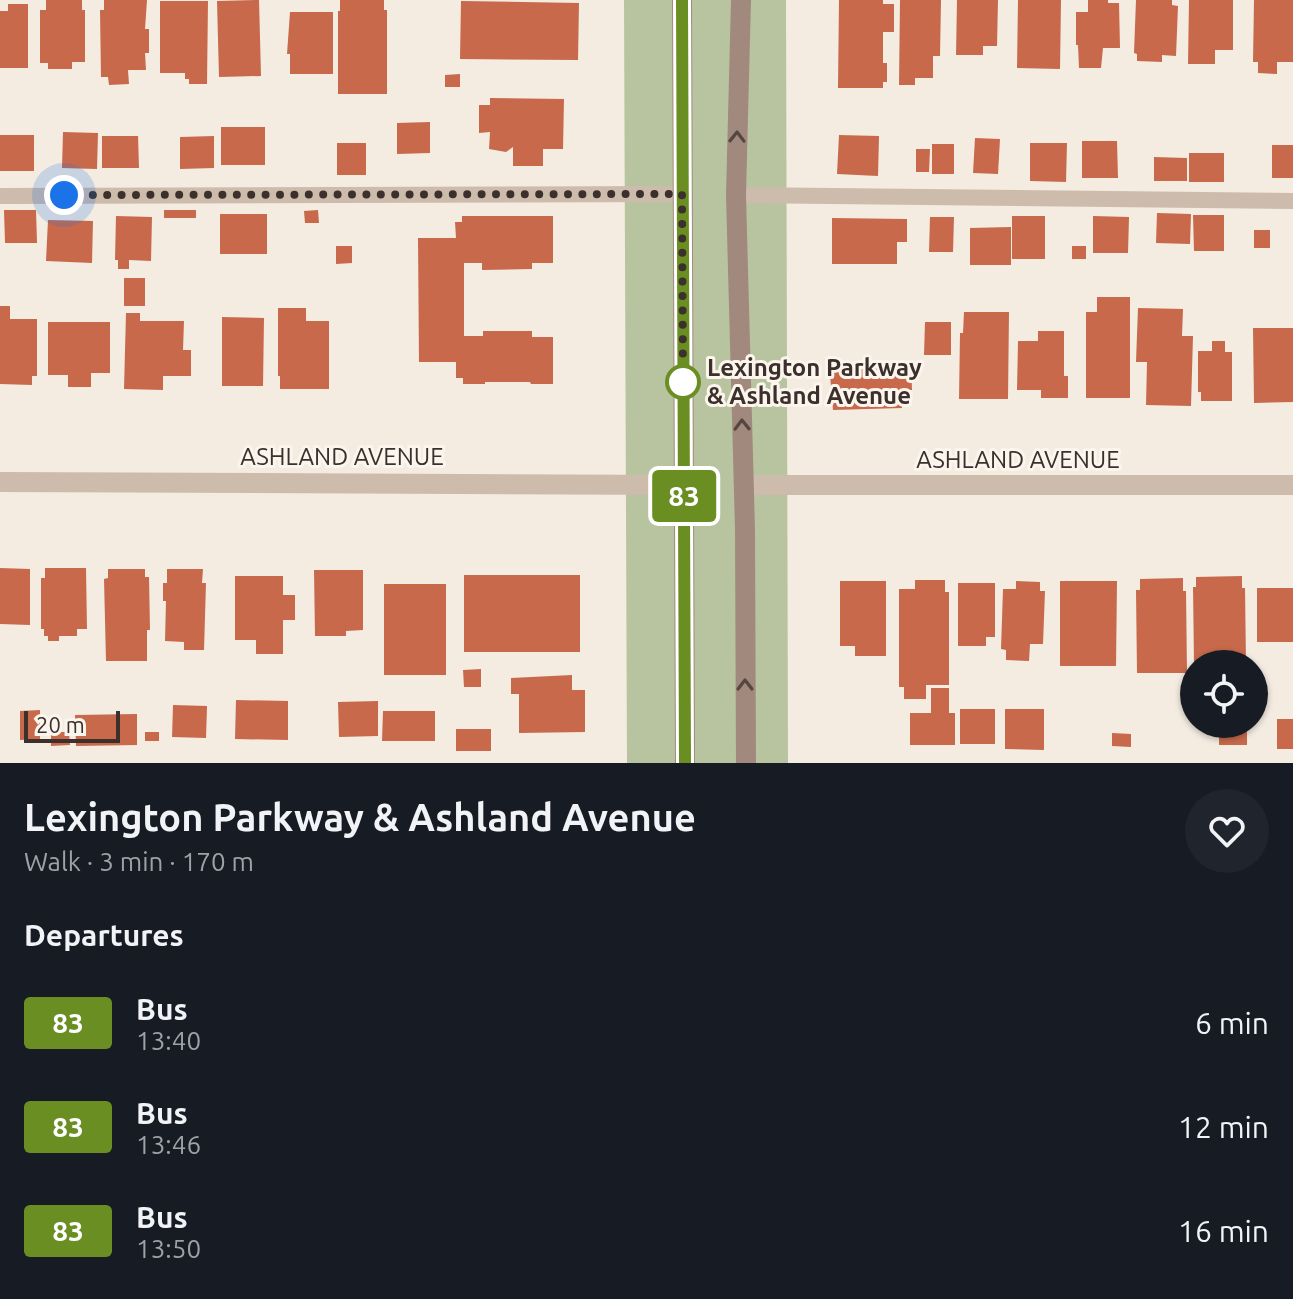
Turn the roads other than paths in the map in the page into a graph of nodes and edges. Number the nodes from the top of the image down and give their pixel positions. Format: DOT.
graph roads {
  1 [pos="682,0"];
  2 [pos="741,0"];
  3 [pos="682,194"];
  4 [pos="736,195"];
  5 [pos="0,196"];
  6 [pos="1293,201"];
  7 [pos="0,482"];
  8 [pos="683,485"];
  9 [pos="743,485"];
  10 [pos="1293,485"];
  11 [pos="685,763"];
  12 [pos="746,763"];
  1 -- 3 [label="main road"];
  4 -- 2 [label="main road, one-way"];
  3 -- 5 [label="lane"];
  3 -- 8 [label="main road"];
  4 -- 6 [label="lane"];
  9 -- 4 [label="main road, one-way"];
  7 -- 8 [label="street, ASHLAND AVENUE"];
  8 -- 11 [label="main road"];
  9 -- 10 [label="street, ASHLAND AVENUE"];
  12 -- 9 [label="main road, one-way"];
}
